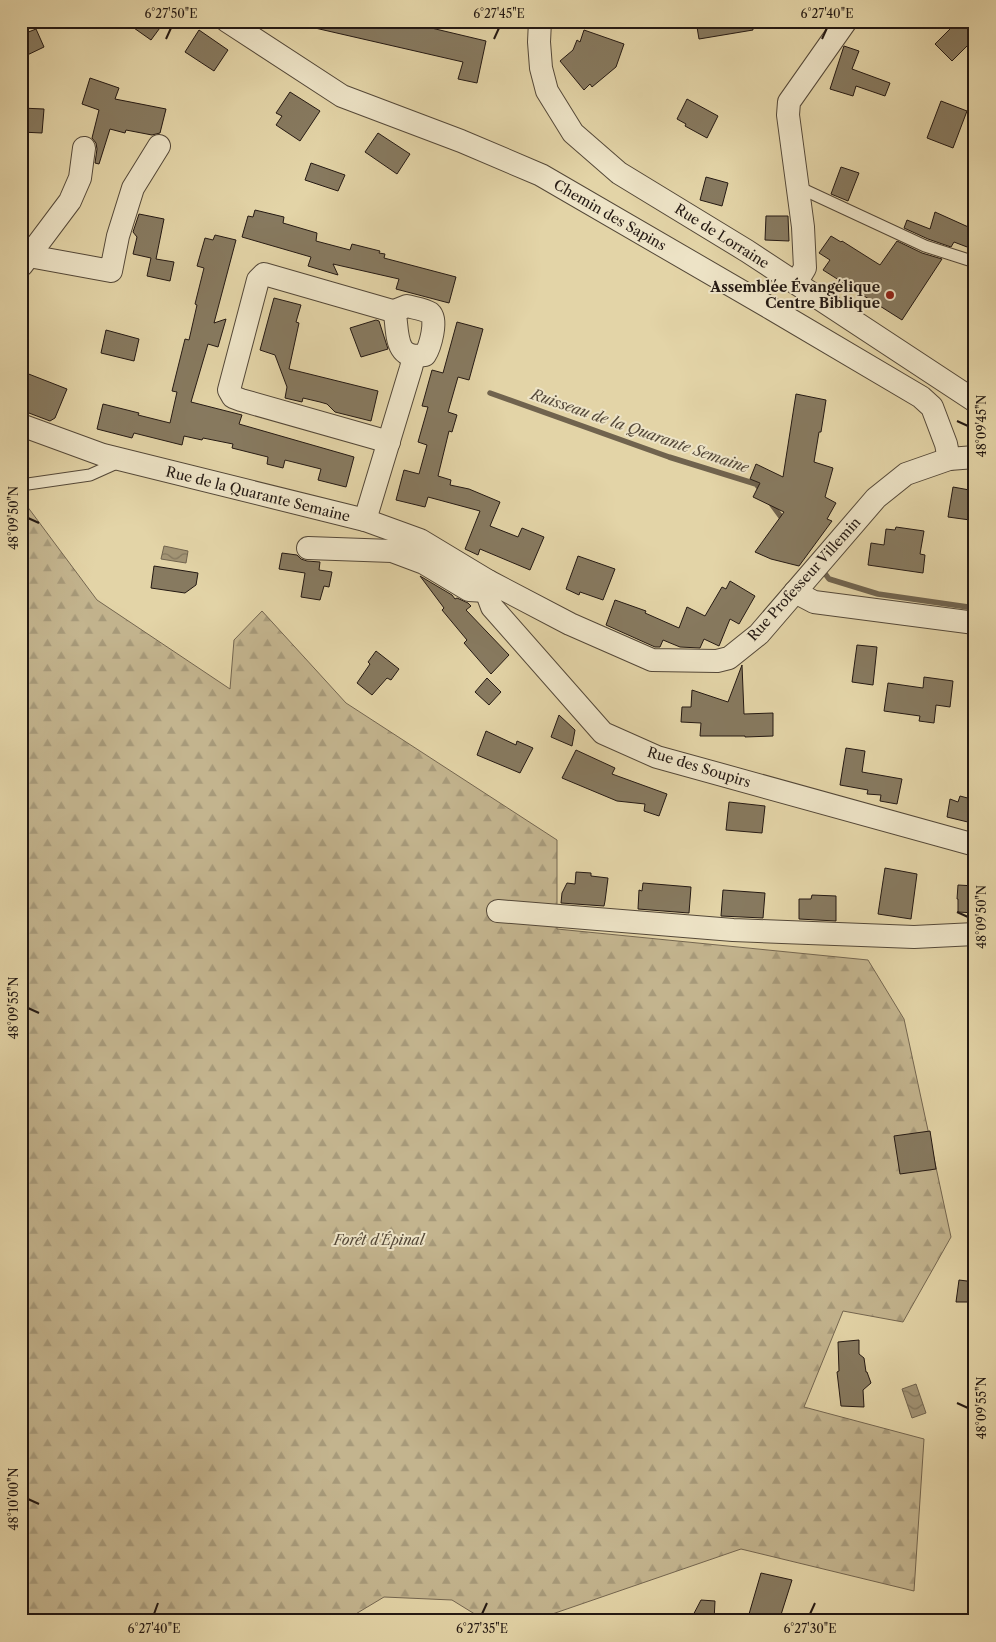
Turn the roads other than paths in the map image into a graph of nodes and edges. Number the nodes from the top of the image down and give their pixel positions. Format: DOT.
graph roads {
  1 [pos="227,21"];
  2 [pos="540,21"];
  3 [pos="846,21"];
  4 [pos="158,146"];
  5 [pos="84,148"];
  6 [pos="798,187"];
  7 [pos="25,261"];
  8 [pos="975,262"];
  9 [pos="796,283"];
  10 [pos="396,312"];
  11 [pos="414,356"];
  12 [pos="975,401"];
  13 [pos="21,425"];
  14 [pos="389,442"];
  15 [pos="975,457"];
  16 [pos="123,460"];
  17 [pos="949,460"];
  18 [pos="21,485"];
  19 [pos="365,520"];
  20 [pos="308,548"];
  21 [pos="487,586"];
  22 [pos="796,592"];
  23 [pos="975,623"];
  24 [pos="975,845"];
  25 [pos="498,911"];
  26 [pos="975,934"];
  1 -- 17 [label="street, Chemin des Sapins"];
  2 -- 9 [label="street, Rue de Lorraine"];
  3 -- 6 [label="street"];
  4 -- 7 [label="street"];
  5 -- 7 [label="street"];
  6 -- 8 [label="lane"];
  6 -- 9 [label="street"];
  9 -- 12 [label="street, Rue de Lorraine"];
  10 -- 11 [label="street"];
  10 -- 11 [label="street"];
  10 -- 14 [label="street"];
  11 -- 14 [label="street"];
  13 -- 16 [label="street, Rue de la Quarante Semaine"];
  14 -- 19 [label="street"];
  15 -- 17 [label="street, Rue Professeur Villemin"];
  16 -- 18 [label="lane"];
  16 -- 19 [label="street, Rue de la Quarante Semaine"];
  17 -- 22 [label="street, Rue Professeur Villemin"];
  19 -- 21 [label="street, Rue de la Quarante Semaine"];
  20 -- 21 [label="street"];
  21 -- 22 [label="street, Rue Professeur Villemin"];
  21 -- 24 [label="street, Rue des Soupirs"];
  22 -- 23 [label="street"];
  25 -- 26 [label="street"];
}
